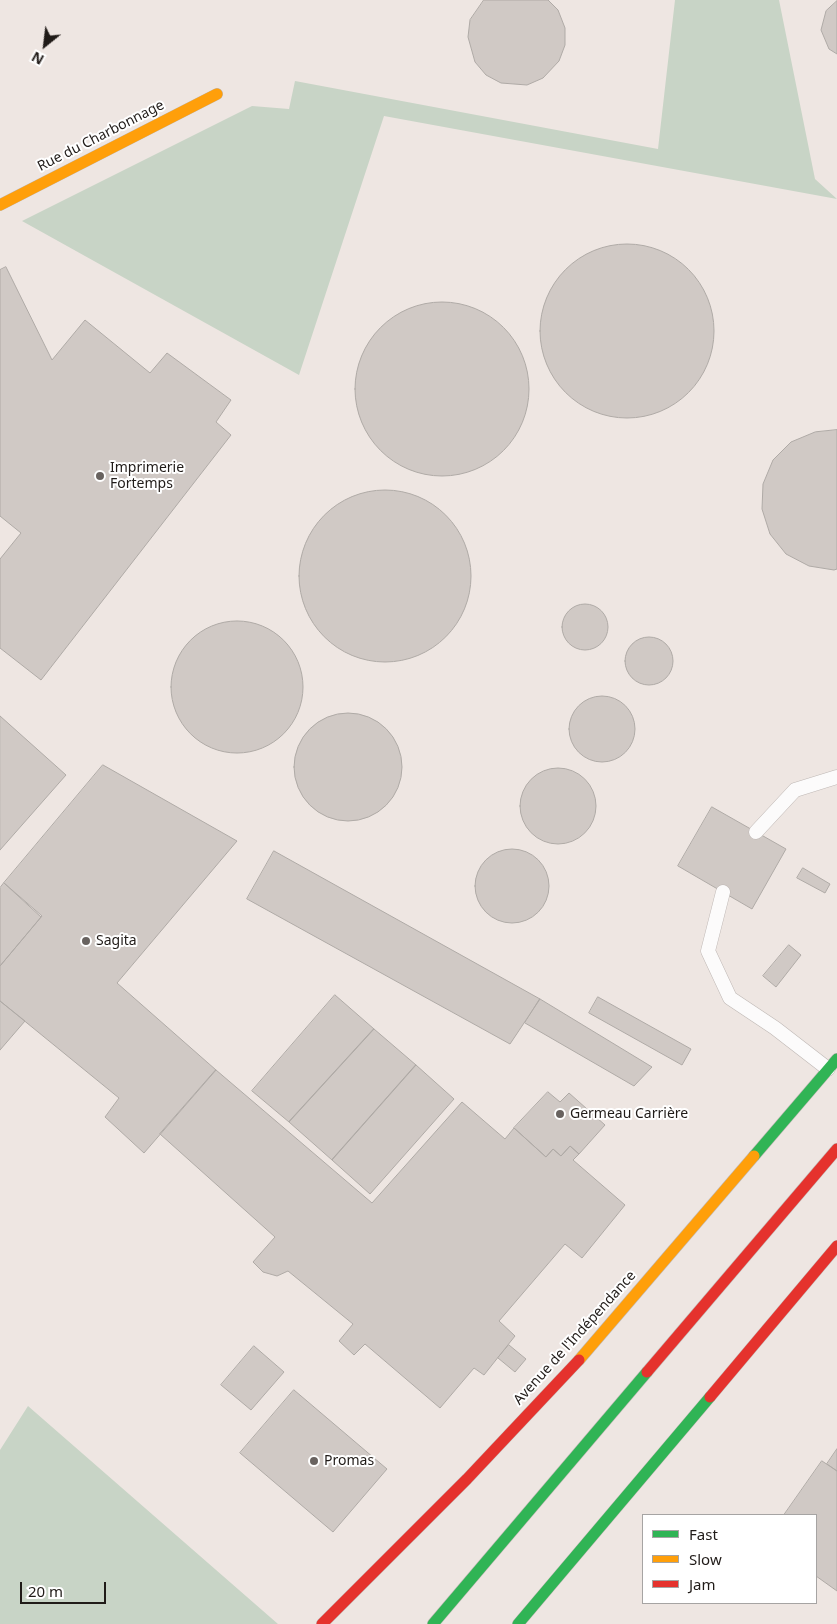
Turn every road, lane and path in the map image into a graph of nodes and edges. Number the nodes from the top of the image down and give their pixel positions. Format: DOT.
graph roads {
  1 [pos="217,94"];
  2 [pos="0,205"];
  3 [pos="837,777"];
  4 [pos="756,832"];
  5 [pos="723,892"];
  6 [pos="833,1064"];
  7 [pos="837,1149"];
  8 [pos="837,1246"];
  9 [pos="322,1624"];
  10 [pos="433,1624"];
  11 [pos="518,1624"];
  1 -- 2 [label="main road, Rue du Charbonnage"];
  3 -- 4 [label="lane"];
  5 -- 6 [label="lane"];
  6 -- 9 [label="main road, Avenue de l'Indépendance"];
  7 -- 10 [label="main road"];
  8 -- 11 [label="main road"];
}
